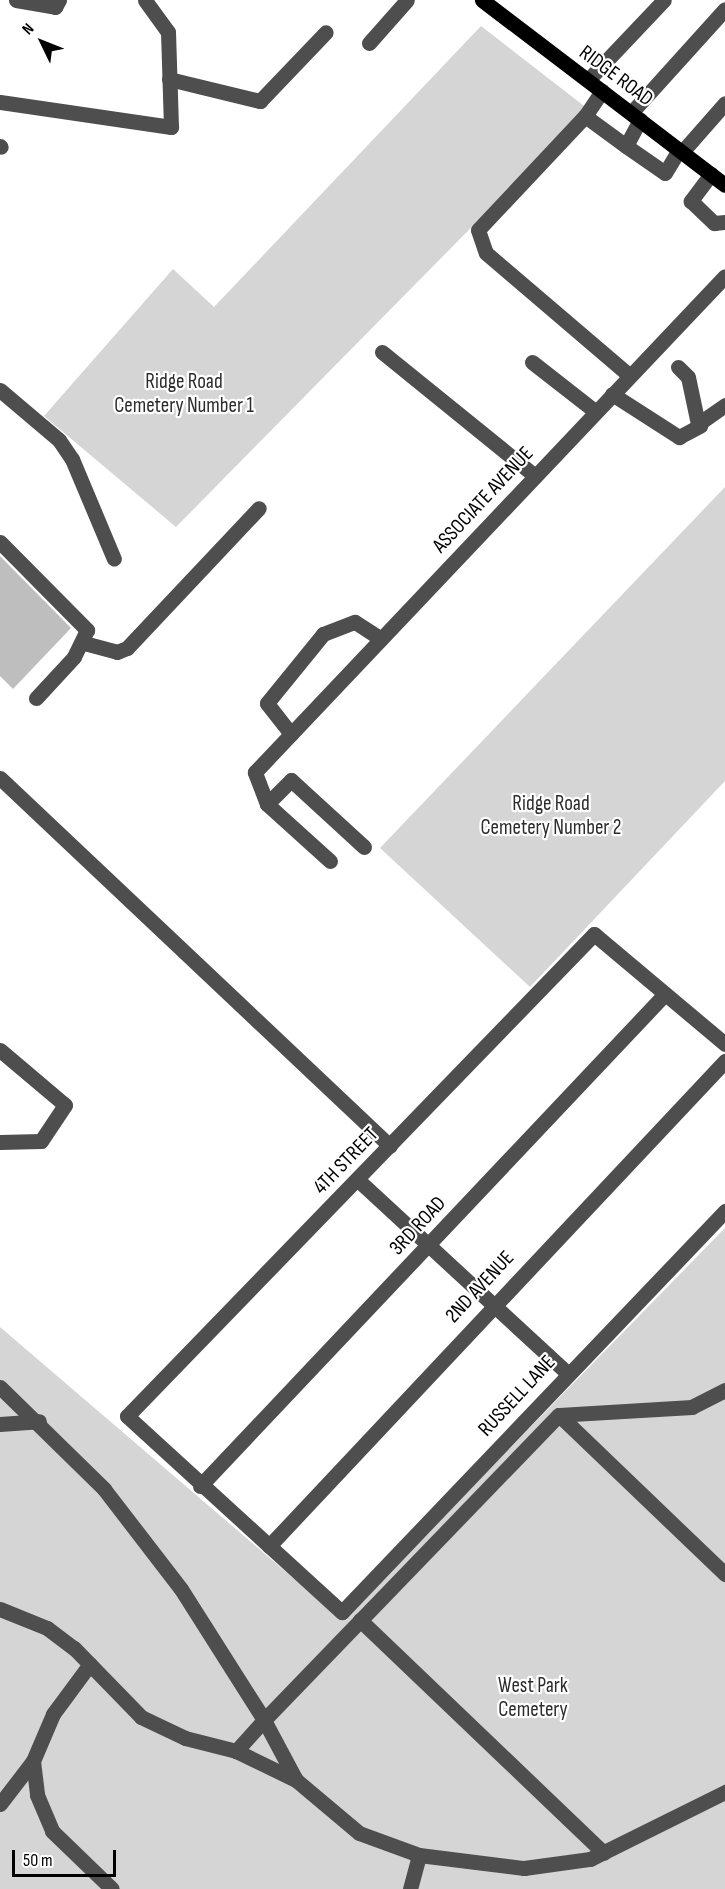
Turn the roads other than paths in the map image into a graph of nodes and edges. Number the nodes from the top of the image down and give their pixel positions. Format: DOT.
graph roads {
  1 [pos="16,0"];
  2 [pos="59,0"];
  3 [pos="145,0"];
  4 [pos="407,0"];
  5 [pos="482,0"];
  6 [pos="664,0"];
  7 [pos="725,9"];
  8 [pos="326,32"];
  9 [pos="369,43"];
  10 [pos="170,79"];
  11 [pos="588,80"];
  12 [pos="602,91"];
  13 [pos="0,102"];
  14 [pos="725,103"];
  15 [pos="585,116"];
  16 [pos="636,117"];
  17 [pos="626,146"];
  18 [pos="681,151"];
  19 [pos="711,174"];
  20 [pos="725,185"];
  21 [pos="725,222"];
  22 [pos="725,276"];
  23 [pos="382,352"];
  24 [pos="532,362"];
  25 [pos="678,368"];
  26 [pos="630,375"];
  27 [pos="0,390"];
  28 [pos="612,394"];
  29 [pos="725,405"];
  30 [pos="596,412"];
  31 [pos="706,422"];
  32 [pos="535,476"];
  33 [pos="259,508"];
  34 [pos="0,542"];
  35 [pos="114,560"];
  36 [pos="381,639"];
  37 [pos="84,643"];
  38 [pos="36,698"];
  39 [pos="291,734"];
  40 [pos="0,778"];
  41 [pos="267,804"];
  42 [pos="364,847"];
  43 [pos="330,861"];
  44 [pos="665,994"];
  45 [pos="725,1044"];
  46 [pos="0,1050"];
  47 [pos="725,1061"];
  48 [pos="0,1142"];
  49 [pos="390,1146"];
  50 [pos="358,1180"];
  51 [pos="725,1211"];
  52 [pos="430,1244"];
  53 [pos="494,1303"];
  54 [pos="567,1373"];
  55 [pos="0,1387"];
  56 [pos="725,1390"];
  57 [pos="559,1415"];
  58 [pos="39,1421"];
  59 [pos="0,1424"];
  60 [pos="200,1486"];
  61 [pos="269,1546"];
  62 [pos="725,1574"];
  63 [pos="0,1609"];
  64 [pos="360,1620"];
  65 [pos="90,1664"];
  66 [pos="264,1720"];
  67 [pos="236,1751"];
  68 [pos="33,1761"];
  69 [pos="296,1780"];
  70 [pos="725,1792"];
  71 [pos="0,1804"];
  72 [pos="604,1853"];
  73 [pos="419,1855"];
  74 [pos="112,1889"];
  75 [pos="410,1889"];
  1 -- 2 [label="street"];
  3 -- 10 [label="street"];
  4 -- 9 [label="street"];
  5 -- 11 [label="main road, RIDGE ROAD"];
  6 -- 11 [label="street"];
  7 -- 16 [label="street"];
  8 -- 10 [label="street"];
  10 -- 13 [label="street"];
  11 -- 12 [label="main road, RIDGE ROAD"];
  12 -- 15 [label="street"];
  12 -- 16 [label="main road, RIDGE ROAD"];
  14 -- 18 [label="street"];
  15 -- 17 [label="street"];
  15 -- 26 [label="street"];
  16 -- 17 [label="street"];
  16 -- 18 [label="main road, RIDGE ROAD"];
  17 -- 18 [label="street"];
  18 -- 19 [label="main road, RIDGE ROAD"];
  19 -- 20 [label="main road, RIDGE ROAD"];
  19 -- 21 [label="street"];
  22 -- 26 [label="street, ASSOCIATE AVENUE"];
  23 -- 32 [label="street"];
  24 -- 30 [label="street"];
  25 -- 31 [label="street"];
  26 -- 28 [label="street, ASSOCIATE AVENUE"];
  27 -- 35 [label="street"];
  28 -- 30 [label="street, ASSOCIATE AVENUE"];
  28 -- 31 [label="street"];
  29 -- 31 [label="street"];
  30 -- 32 [label="street, ASSOCIATE AVENUE"];
  32 -- 36 [label="street, ASSOCIATE AVENUE"];
  33 -- 37 [label="street"];
  34 -- 37 [label="street"];
  36 -- 39 [label="street, ASSOCIATE AVENUE"];
  36 -- 39 [label="street"];
  37 -- 38 [label="street"];
  39 -- 41 [label="street, ASSOCIATE AVENUE"];
  40 -- 49 [label="street"];
  41 -- 42 [label="street"];
  41 -- 43 [label="street"];
  44 -- 45 [label="street"];
  44 -- 49 [label="street, 4TH STREET"];
  44 -- 52 [label="street, 3RD ROAD"];
  46 -- 48 [label="street"];
  47 -- 53 [label="street, 2ND AVENUE"];
  49 -- 50 [label="street, 4TH STREET"];
  50 -- 52 [label="street"];
  50 -- 60 [label="street, 4TH STREET"];
  51 -- 54 [label="street, RUSSELL LANE"];
  52 -- 53 [label="street"];
  52 -- 60 [label="street, 3RD ROAD"];
  53 -- 54 [label="street"];
  53 -- 61 [label="street, 2ND AVENUE"];
  54 -- 61 [label="street, RUSSELL LANE"];
  55 -- 58 [label="street"];
  56 -- 57 [label="street"];
  57 -- 62 [label="street"];
  57 -- 64 [label="street"];
  58 -- 59 [label="street"];
  58 -- 66 [label="street"];
  60 -- 61 [label="street"];
  63 -- 65 [label="street"];
  64 -- 66 [label="street"];
  64 -- 72 [label="street"];
  65 -- 67 [label="street"];
  65 -- 68 [label="street"];
  66 -- 67 [label="street"];
  66 -- 69 [label="street"];
  67 -- 69 [label="street"];
  68 -- 71 [label="street"];
  68 -- 74 [label="street"];
  69 -- 73 [label="street"];
  70 -- 72 [label="street"];
  72 -- 73 [label="street"];
  73 -- 75 [label="street"];
}
